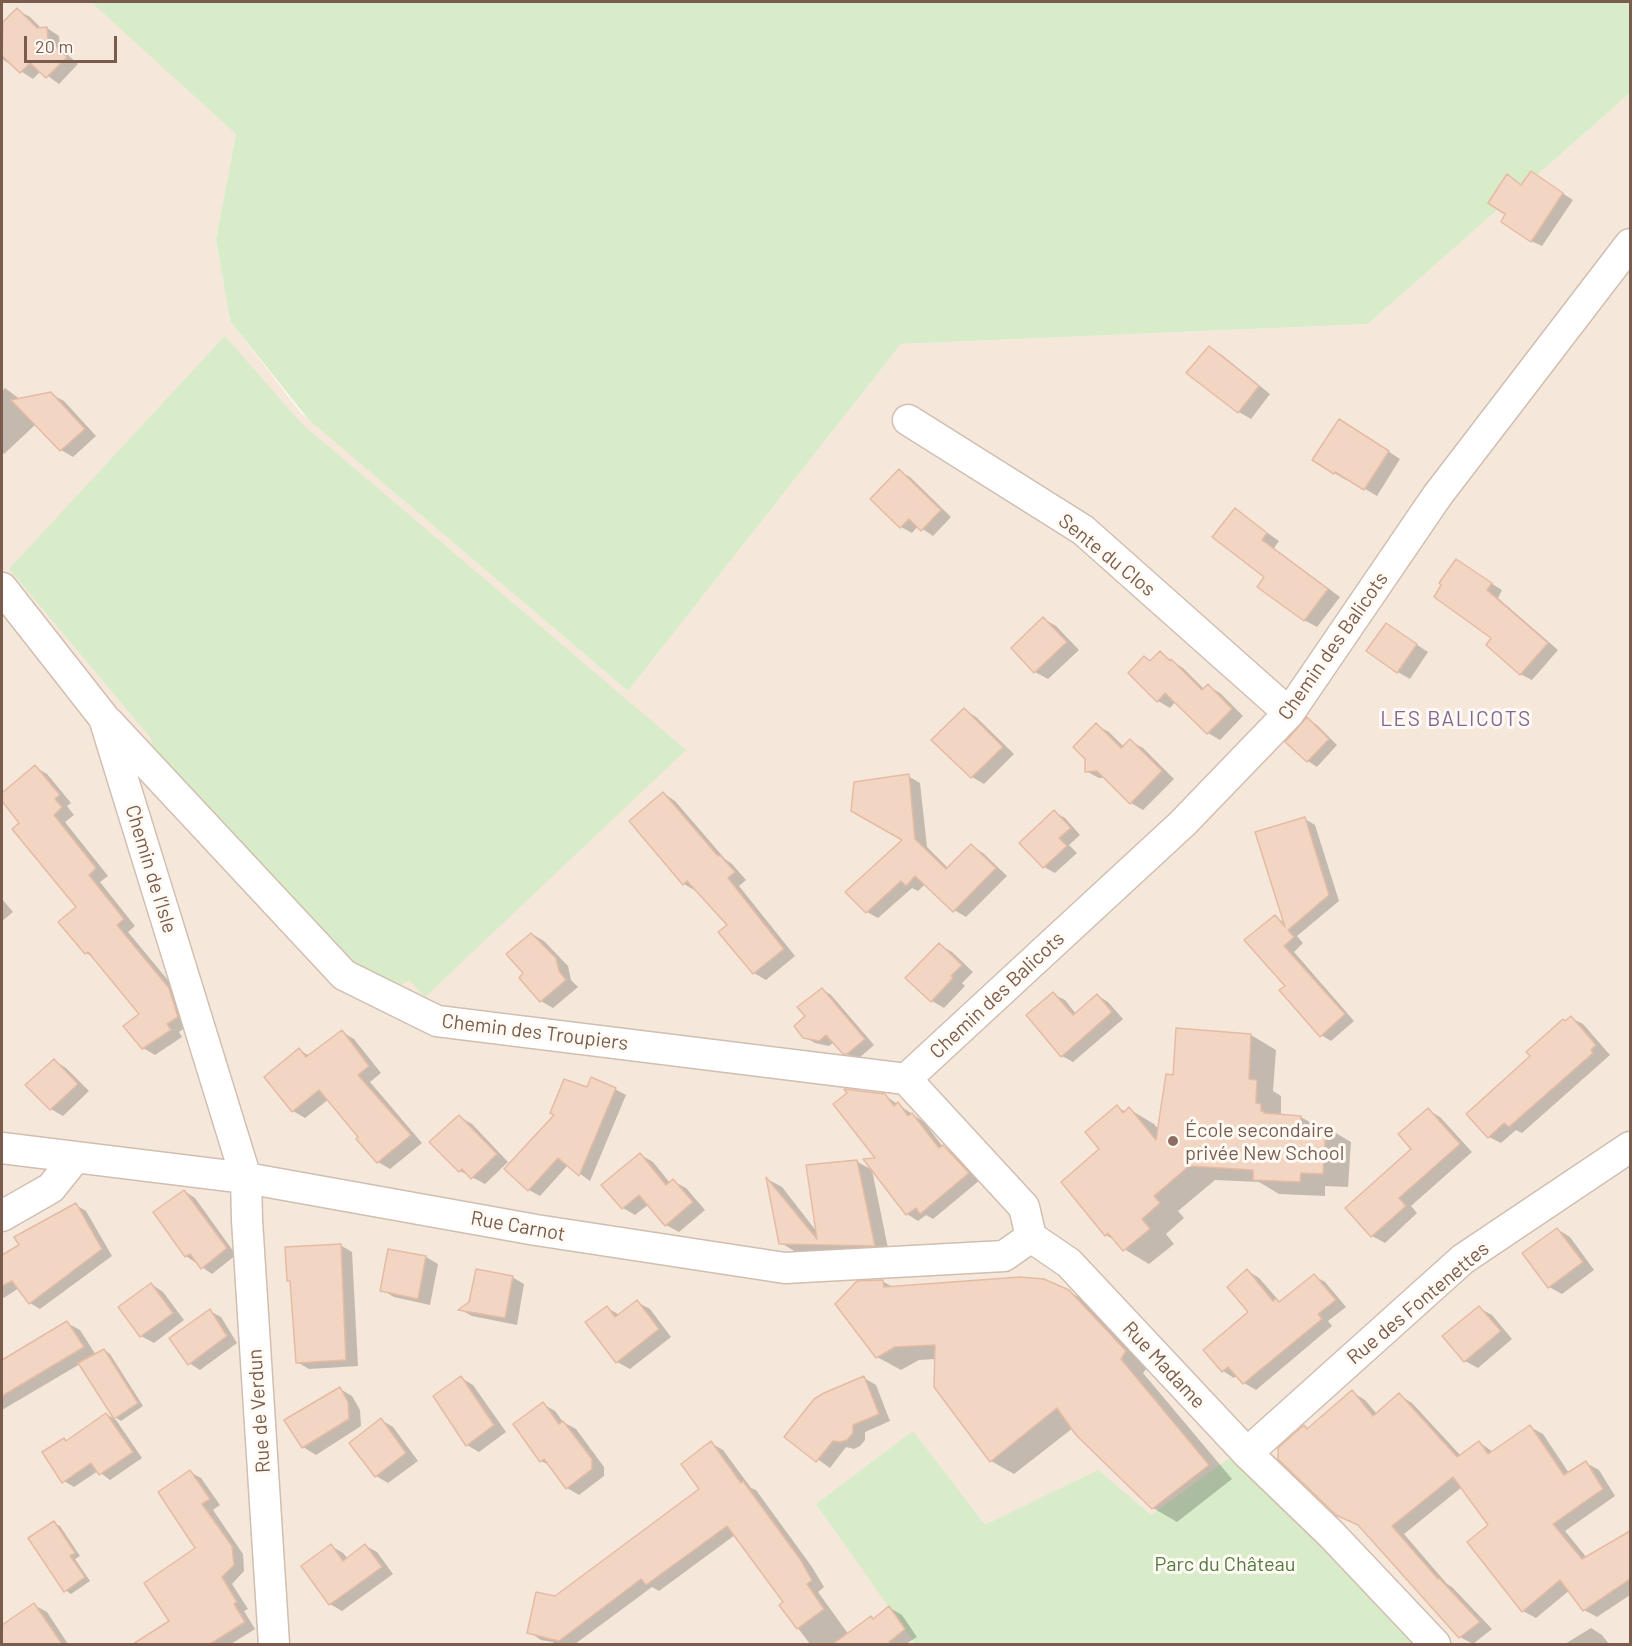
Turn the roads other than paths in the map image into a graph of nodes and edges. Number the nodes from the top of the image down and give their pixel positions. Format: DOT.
graph roads {
  1 [pos="1630,244"];
  2 [pos="908,420"];
  3 [pos="2,588"];
  4 [pos="1289,713"];
  5 [pos="104,718"];
  6 [pos="906,1079"];
  7 [pos="1630,1147"];
  8 [pos="2,1148"];
  9 [pos="75,1158"];
  10 [pos="246,1178"];
  11 [pos="2,1216"];
  12 [pos="1031,1237"];
  13 [pos="1247,1453"];
  14 [pos="274,1644"];
  15 [pos="1436,1644"];
  1 -- 4 [label="street, Chemin des Balicots"];
  2 -- 4 [label="street, Sente du Clos"];
  3 -- 5 [label="street, Chemin de l’Isle"];
  4 -- 6 [label="street, Chemin des Balicots"];
  5 -- 6 [label="street, Chemin des Troupiers"];
  5 -- 10 [label="street, Chemin de l’Isle"];
  6 -- 12 [label="street"];
  7 -- 13 [label="street, Rue des Fontenettes"];
  8 -- 9 [label="street, Rue Carnot"];
  9 -- 10 [label="street, Rue Carnot"];
  9 -- 11 [label="street"];
  10 -- 12 [label="street, Rue Carnot"];
  10 -- 14 [label="street, Rue de Verdun"];
  12 -- 13 [label="street, Rue Madame"];
  13 -- 15 [label="street, Rue Madame"];
}
